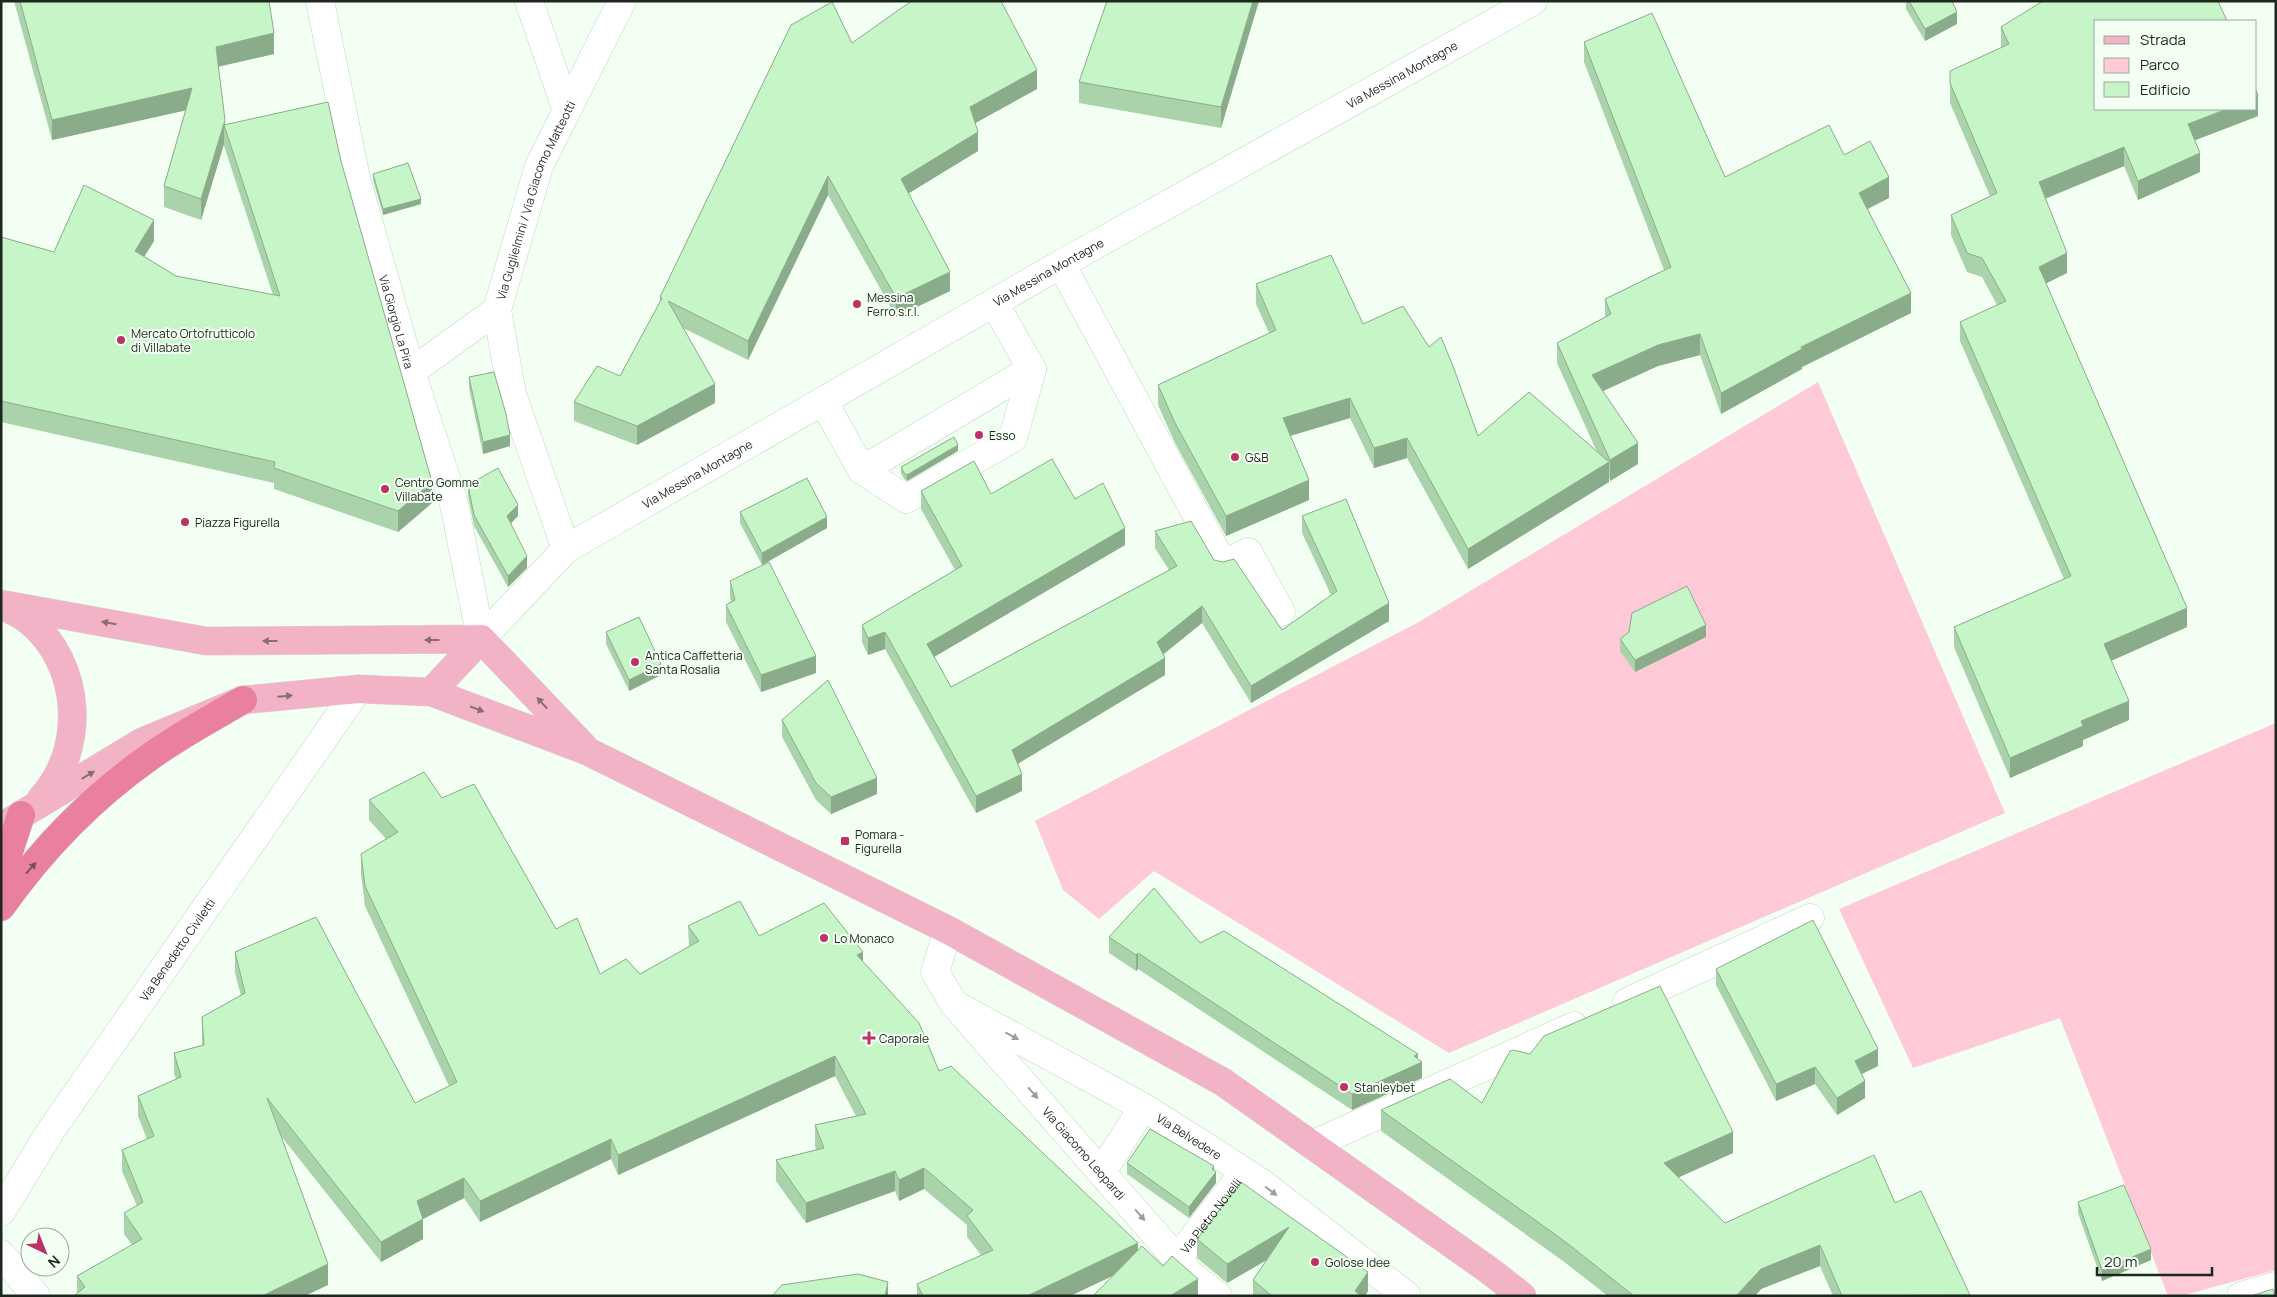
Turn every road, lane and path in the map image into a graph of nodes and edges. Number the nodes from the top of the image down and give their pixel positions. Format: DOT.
graph roads {
  1 [pos="320,1"];
  2 [pos="528,1"];
  3 [pos="622,1"];
  4 [pos="1534,1"];
  5 [pos="567,111"];
  6 [pos="1061,264"];
  7 [pos="994,302"];
  8 [pos="497,310"];
  9 [pos="1032,369"];
  10 [pos="411,372"];
  11 [pos="823,401"];
  12 [pos="862,470"];
  13 [pos="566,549"];
  14 [pos="2,604"];
  15 [pos="1281,612"];
  16 [pos="481,639"];
  17 [pos="358,689"];
  18 [pos="431,692"];
  19 [pos="242,700"];
  20 [pos="587,751"];
  21 [pos="12,821"];
  22 [pos="1,876"];
  23 [pos="1,907"];
  24 [pos="1810,918"];
  25 [pos="948,930"];
  26 [pos="954,1004"];
  27 [pos="1143,1107"];
  28 [pos="1312,1145"];
  29 [pos="1102,1172"];
  30 [pos="1244,1172"];
  31 [pos="1,1212"];
  32 [pos="1,1254"];
  33 [pos="1178,1259"];
  34 [pos="2276,1286"];
  35 [pos="1398,1293"];
  36 [pos="36,1296"];
  37 [pos="1218,1296"];
  38 [pos="1522,1296"];
  39 [pos="2241,1296"];
  1 -- 10 [label="street, Via Giorgio La Pira"];
  2 -- 5 [label="street"];
  3 -- 5 [label="street, Via Guglielmini / Via Giacomo Matteotti"];
  4 -- 6 [label="street, Via Messina Montagne"];
  5 -- 8 [label="street, Via Guglielmini / Via Giacomo Matteotti"];
  6 -- 7 [label="street, Via Messina Montagne"];
  6 -- 15 [label="street"];
  7 -- 9 [label="street"];
  7 -- 11 [label="street, Via Messina Montagne"];
  8 -- 10 [label="street"];
  8 -- 13 [label="street, Via Guglielmini / Via Giacomo Matteotti"];
  9 -- 12 [label="street"];
  9 -- 12 [label="street"];
  10 -- 16 [label="street, Via Giorgio La Pira"];
  11 -- 12 [label="street"];
  11 -- 13 [label="street, Via Messina Montagne"];
  13 -- 16 [label="street, Via Messina Montagne"];
  16 -- 14 [label="main road, one-way"];
  14 -- 21 [label="main road"];
  16 -- 18 [label="main road"];
  20 -- 16 [label="main road, one-way"];
  17 -- 18 [label="main road"];
  19 -- 17 [label="main road, one-way"];
  17 -- 31 [label="street, Via Benedetto Civiletti"];
  18 -- 20 [label="main road, one-way"];
  21 -- 19 [label="main road, one-way"];
  23 -- 19 [label="highway, one-way"];
  20 -- 25 [label="main road"];
  21 -- 22 [label="highway"];
  24 -- 28 [label="street"];
  25 -- 26 [label="street, Via Giacomo Leopardi"];
  25 -- 28 [label="main road"];
  26 -- 27 [label="street, Via Belvedere, one-way"];
  26 -- 29 [label="street, Via Giacomo Leopardi, one-way"];
  27 -- 29 [label="street"];
  27 -- 30 [label="street, Via Belvedere"];
  28 -- 38 [label="main road"];
  29 -- 33 [label="street, Via Giacomo Leopardi, one-way"];
  30 -- 33 [label="street, Via Pietro Novelli"];
  30 -- 35 [label="street, Via Belvedere, one-way"];
  32 -- 36 [label="street"];
  33 -- 37 [label="street, Via Giacomo Leopardi"];
  34 -- 39 [label="street"];
}
